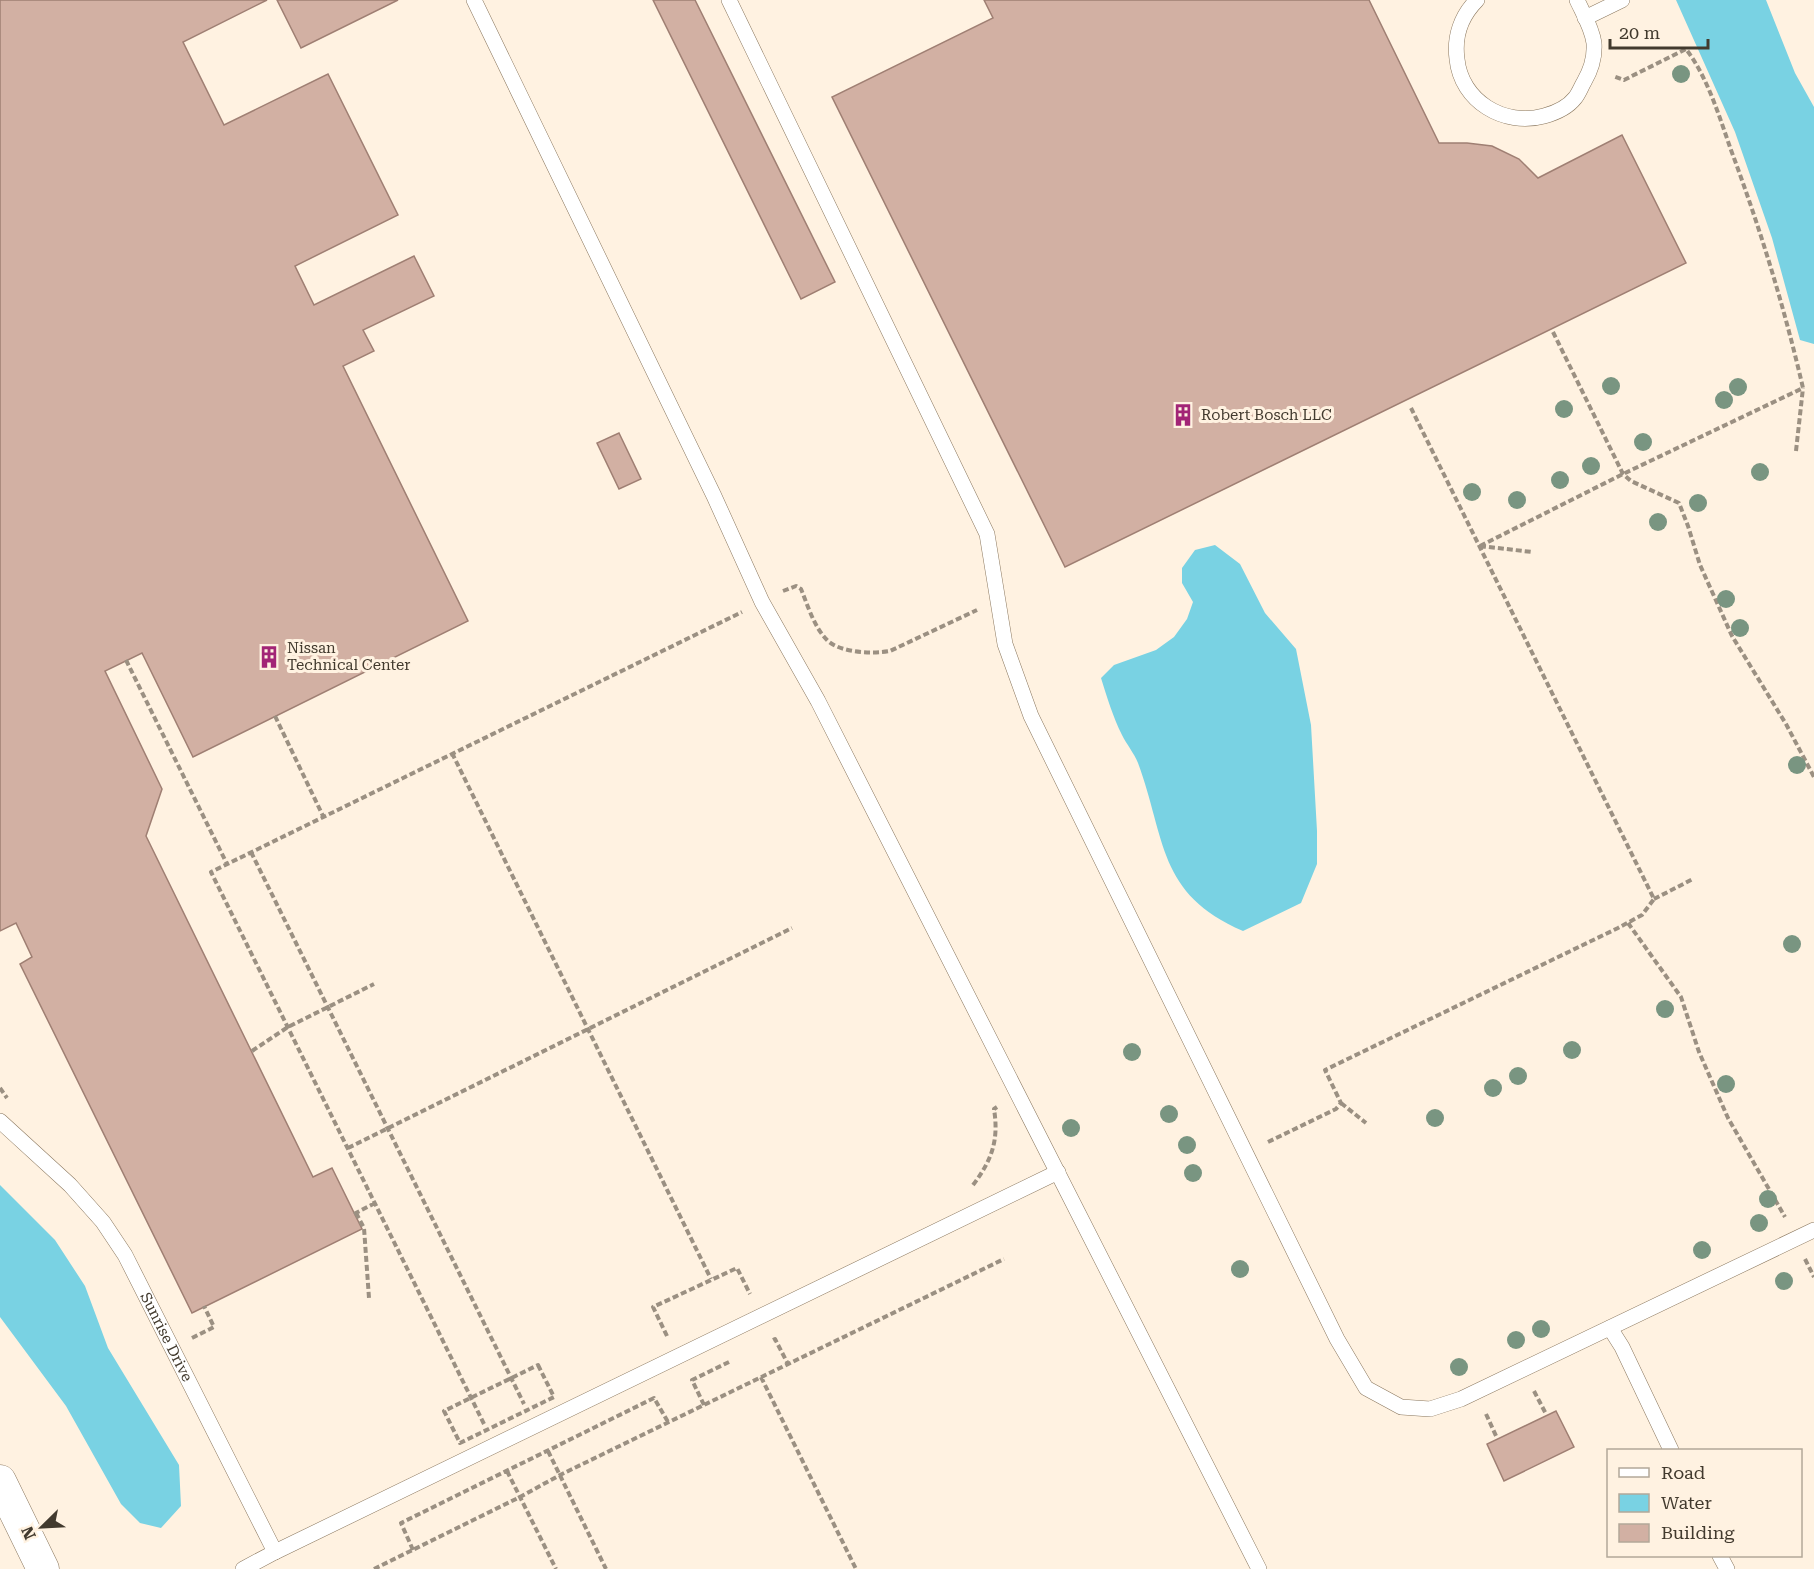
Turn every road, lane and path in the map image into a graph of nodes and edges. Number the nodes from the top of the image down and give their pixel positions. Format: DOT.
graph roads {
  1 [pos="474,0"];
  2 [pos="729,0"];
  3 [pos="1477,0"];
  4 [pos="1577,0"];
  5 [pos="1622,0"];
  6 [pos="1585,18"];
  7 [pos="1592,68"];
  8 [pos="1553,332"];
  9 [pos="1803,387"];
  10 [pos="1411,408"];
  11 [pos="1796,451"];
  12 [pos="1623,474"];
  13 [pos="1480,546"];
  14 [pos="1532,552"];
  15 [pos="762,602"];
  16 [pos="998,606"];
  17 [pos="126,660"];
  18 [pos="275,717"];
  19 [pos="452,753"];
  20 [pos="1814,777"];
  21 [pos="323,816"];
  22 [pos="250,852"];
  23 [pos="227,864"];
  24 [pos="1693,879"];
  25 [pos="1654,899"];
  26 [pos="1628,922"];
  27 [pos="792,928"];
  28 [pos="374,984"];
  29 [pos="327,1007"];
  30 [pos="288,1027"];
  31 [pos="588,1029"];
  32 [pos="252,1051"];
  33 [pos="0,1088"];
  34 [pos="1019,1096"];
  35 [pos="1341,1103"];
  36 [pos="12,1104"];
  37 [pos="0,1121"];
  38 [pos="1366,1124"];
  39 [pos="387,1128"];
  40 [pos="348,1148"];
  41 [pos="1246,1153"];
  42 [pos="1058,1172"];
  43 [pos="971,1187"];
  44 [pos="375,1203"];
  45 [pos="1814,1230"];
  46 [pos="1796,1239"];
  47 [pos="1004,1258"];
  48 [pos="1814,1277"];
  49 [pos="711,1279"];
  50 [pos="369,1298"];
  51 [pos="753,1299"];
  52 [pos="204,1306"];
  53 [pos="1610,1328"];
  54 [pos="669,1340"];
  55 [pos="764,1344"];
  56 [pos="196,1348"];
  57 [pos="734,1359"];
  58 [pos="788,1364"];
  59 [pos="761,1377"];
  60 [pos="511,1378"];
  61 [pos="471,1397"];
  62 [pos="704,1405"];
  63 [pos="527,1410"];
  64 [pos="530,1415"];
  65 [pos="668,1422"];
  66 [pos="488,1433"];
  67 [pos="460,1443"];
  68 [pos="544,1444"];
  69 [pos="451,1448"];
  70 [pos="1671,1449"];
  71 [pos="548,1451"];
  72 [pos="504,1465"];
  73 [pos="507,1471"];
  74 [pos="560,1475"];
  75 [pos="0,1481"];
  76 [pos="520,1497"];
  77 [pos="413,1550"];
  78 [pos="275,1552"];
  79 [pos="44,1569"];
  80 [pos="243,1569"];
  81 [pos="374,1569"];
  82 [pos="556,1569"];
  83 [pos="606,1569"];
  84 [pos="856,1569"];
  85 [pos="1259,1569"];
  1 -- 15 [label="lane"];
  2 -- 16 [label="lane"];
  3 -- 7 [label="lane"];
  4 -- 6 [label="lane"];
  5 -- 6 [label="lane"];
  6 -- 7 [label="lane"];
  7 -- 9 [label="path"];
  8 -- 12 [label="path"];
  9 -- 11 [label="path"];
  9 -- 12 [label="path"];
  10 -- 13 [label="path"];
  12 -- 13 [label="path"];
  12 -- 20 [label="path"];
  13 -- 14 [label="path"];
  13 -- 25 [label="path"];
  15 -- 16 [label="path"];
  15 -- 19 [label="path"];
  15 -- 34 [label="lane"];
  16 -- 41 [label="lane"];
  17 -- 23 [label="path"];
  18 -- 21 [label="path"];
  19 -- 21 [label="path"];
  19 -- 31 [label="path"];
  21 -- 22 [label="path"];
  22 -- 23 [label="path"];
  22 -- 29 [label="path"];
  23 -- 30 [label="path"];
  24 -- 25 [label="path"];
  25 -- 26 [label="path"];
  26 -- 35 [label="path"];
  26 -- 46 [label="path"];
  27 -- 31 [label="path"];
  28 -- 29 [label="path"];
  29 -- 30 [label="path"];
  29 -- 39 [label="path"];
  30 -- 32 [label="path"];
  30 -- 40 [label="path"];
  31 -- 39 [label="path"];
  31 -- 49 [label="path"];
  33 -- 36 [label="path"];
  34 -- 42 [label="lane"];
  34 -- 43 [label="path"];
  35 -- 38 [label="path"];
  35 -- 41 [label="path"];
  37 -- 78 [label="lane, Sunrise Drive"];
  39 -- 40 [label="path"];
  39 -- 60 [label="path"];
  40 -- 44 [label="path"];
  41 -- 53 [label="lane"];
  42 -- 78 [label="lane"];
  42 -- 85 [label="lane"];
  44 -- 50 [label="path"];
  44 -- 61 [label="path"];
  45 -- 46 [label="lane"];
  46 -- 48 [label="path"];
  46 -- 53 [label="lane"];
  47 -- 58 [label="path"];
  49 -- 51 [label="path"];
  49 -- 54 [label="path"];
  52 -- 56 [label="path"];
  53 -- 70 [label="lane"];
  55 -- 58 [label="path"];
  57 -- 62 [label="path"];
  58 -- 59 [label="path"];
  59 -- 62 [label="path"];
  59 -- 84 [label="path"];
  60 -- 61 [label="path"];
  60 -- 63 [label="path"];
  60 -- 63 [label="path"];
  61 -- 66 [label="path"];
  61 -- 67 [label="path"];
  62 -- 65 [label="path"];
  63 -- 64 [label="path"];
  63 -- 66 [label="path"];
  65 -- 71 [label="path"];
  65 -- 74 [label="path"];
  66 -- 67 [label="path"];
  67 -- 69 [label="path"];
  68 -- 71 [label="path"];
  71 -- 73 [label="path"];
  71 -- 74 [label="path"];
  72 -- 73 [label="path"];
  73 -- 76 [label="path"];
  73 -- 77 [label="path"];
  74 -- 76 [label="path"];
  74 -- 83 [label="path"];
  75 -- 79 [label="street"];
  76 -- 77 [label="path"];
  76 -- 82 [label="path"];
  77 -- 81 [label="path"];
  78 -- 80 [label="lane"];
}
